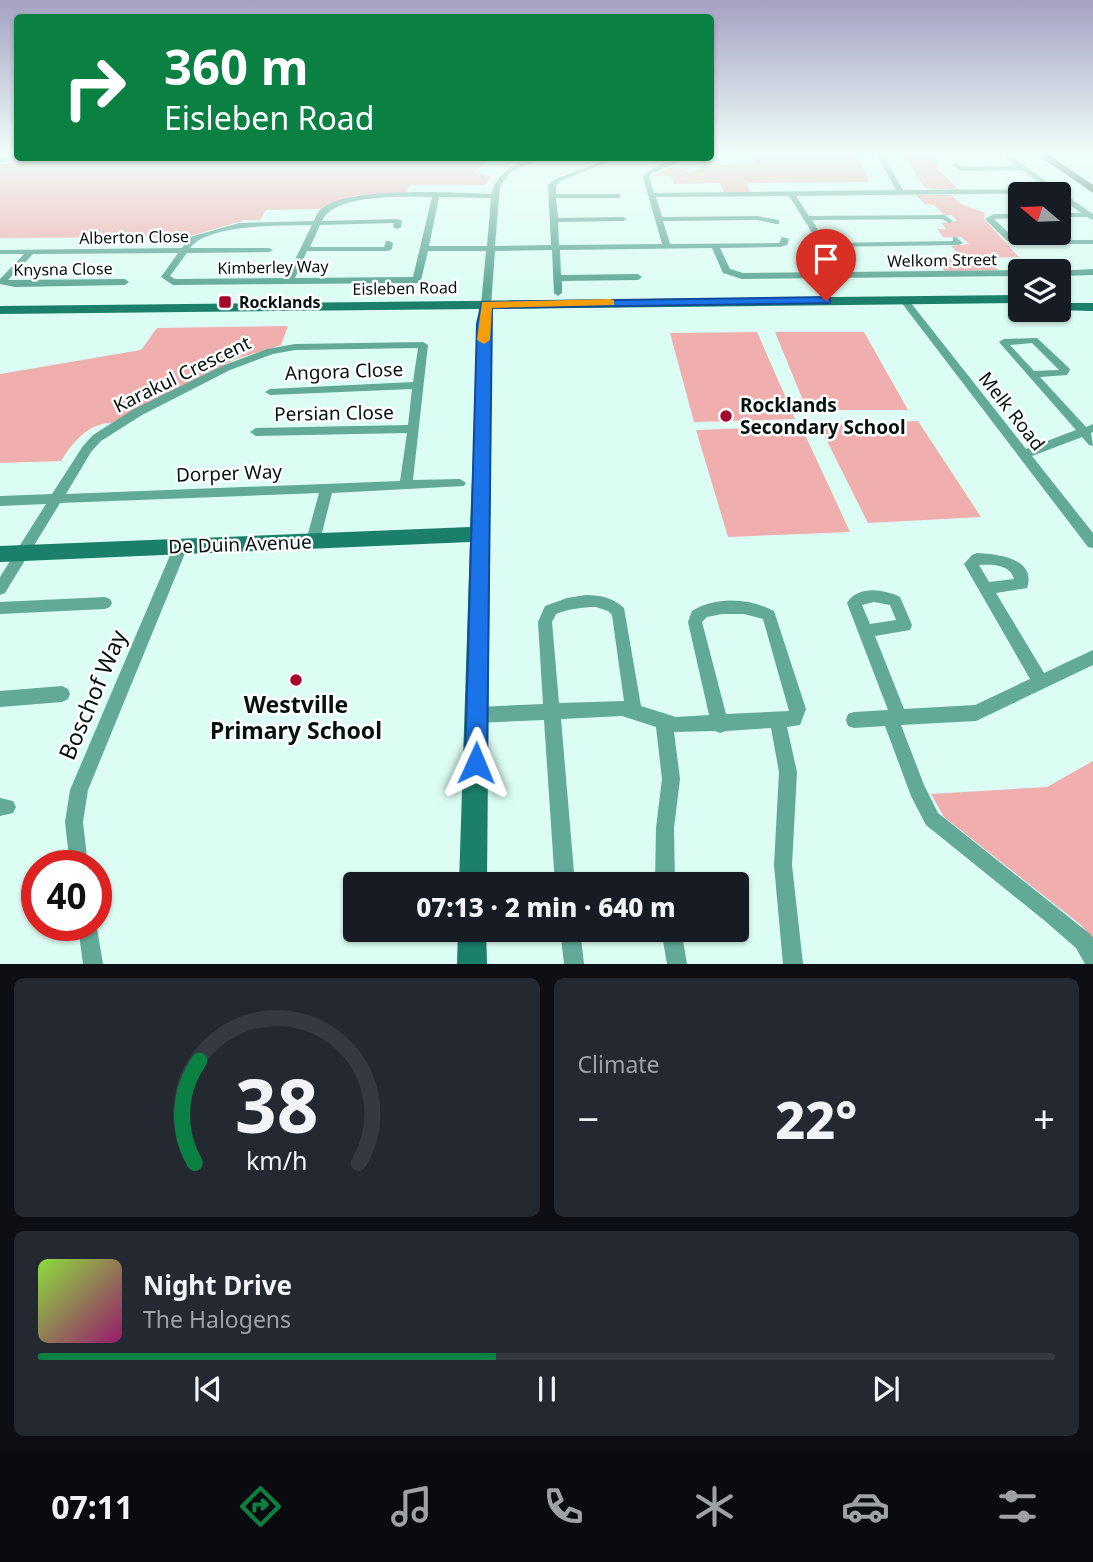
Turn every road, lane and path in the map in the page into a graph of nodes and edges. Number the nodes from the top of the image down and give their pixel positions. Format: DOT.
graph roads {
  1 [pos="349,200"];
  2 [pos="435,200"];
  3 [pos="495,200"];
  4 [pos="552,200"];
  5 [pos="652,200"];
  6 [pos="795,200"];
  7 [pos="1071,202"];
  8 [pos="1008,216"];
  9 [pos="1071,216"];
  10 [pos="1091,217"];
  11 [pos="807,218"];
  12 [pos="623,219"];
  13 [pos="658,219"];
  14 [pos="554,220"];
  15 [pos="949,221"];
  16 [pos="317,222"];
  17 [pos="776,222"];
  18 [pos="397,227"];
  19 [pos="1008,237"];
  20 [pos="785,239"];
  21 [pos="956,239"];
  22 [pos="1071,242"];
  23 [pos="1093,242"];
  24 [pos="389,243"];
  25 [pos="715,245"];
  26 [pos="824,245"];
  27 [pos="667,246"];
  28 [pos="556,247"];
  29 [pos="490,248"];
  30 [pos="304,249"];
  31 [pos="424,249"];
  32 [pos="183,250"];
  33 [pos="269,250"];
  34 [pos="0,252"];
  35 [pos="31,252"];
  36 [pos="1093,272"];
  37 [pos="1008,273"];
  38 [pos="1071,273"];
  39 [pos="844,275"];
  40 [pos="638,277"];
  41 [pos="558,278"];
  42 [pos="289,281"];
  43 [pos="125,282"];
  44 [pos="558,293"];
  45 [pos="1093,298"];
  46 [pos="1071,299"];
  47 [pos="1008,300"];
  48 [pos="907,305"];
  49 [pos="1071,307"];
  50 [pos="1093,307"];
  51 [pos="1008,308"];
  52 [pos="486,309"];
  53 [pos="0,310"];
  54 [pos="0,320"];
  55 [pos="1031,374"];
  56 [pos="419,385"];
  57 [pos="270,392"];
  58 [pos="414,429"];
  59 [pos="1088,430"];
  60 [pos="256,432"];
  61 [pos="1093,442"];
  62 [pos="1024,454"];
  63 [pos="460,483"];
  64 [pos="406,485"];
  65 [pos="327,488"];
  66 [pos="55,499"];
  67 [pos="0,501"];
  68 [pos="481,534"];
  69 [pos="313,541"];
  70 [pos="1093,543"];
  71 [pos="181,547"];
  72 [pos="22,553"];
  73 [pos="0,554"];
  74 [pos="985,588"];
  75 [pos="0,589"];
  76 [pos="105,603"];
  77 [pos="0,608"];
  78 [pos="867,631"];
  79 [pos="1093,657"];
  80 [pos="1041,682"];
  81 [pos="62,694"];
  82 [pos="0,699"];
  83 [pos="633,709"];
  84 [pos="551,711"];
  85 [pos="477,715"];
  86 [pos="894,718"];
  87 [pos="853,720"];
  88 [pos="664,722"];
  89 [pos="778,722"];
  90 [pos="720,725"];
  91 [pos="77,850"];
  92 [pos="473,872"];
  93 [pos="564,872"];
  94 [pos="665,872"];
  95 [pos="90,941"];
  96 [pos="472,942"];
  97 [pos="571,942"];
  98 [pos="673,942"];
  99 [pos="1093,957"];
  100 [pos="93,964"];
  101 [pos="472,964"];
  102 [pos="574,964"];
  103 [pos="677,964"];
  104 [pos="793,964"];
  1 -- 16 [label="street"];
  2 -- 31 [label="street, Kimberley Way"];
  3 -- 29 [label="street"];
  4 -- 14 [label="street"];
  5 -- 13 [label="street"];
  6 -- 11 [label="street"];
  7 -- 10 [label="street"];
  8 -- 19 [label="street"];
  9 -- 10 [label="street"];
  11 -- 15 [label="street"];
  11 -- 26 [label="street"];
  12 -- 14 [label="street"];
  13 -- 17 [label="street"];
  13 -- 27 [label="street"];
  14 -- 28 [label="street"];
  16 -- 18 [label="street"];
  16 -- 30 [label="street"];
  16 -- 32 [label="street"];
  20 -- 25 [label="street"];
  21 -- 26 [label="street"];
  22 -- 23 [label="street"];
  24 -- 30 [label="street"];
  25 -- 27 [label="street"];
  25 -- 39 [label="street, Welkom Street"];
  26 -- 39 [label="street"];
  27 -- 28 [label="street"];
  28 -- 29 [label="street"];
  28 -- 41 [label="street"];
  29 -- 31 [label="street"];
  29 -- 52 [label="street"];
  30 -- 42 [label="street"];
  31 -- 42 [label="street, Kimberley Way"];
  32 -- 33 [label="street, Alberton Close"];
  32 -- 35 [label="street, Alberton Close"];
  32 -- 42 [label="street, Kimberley Way"];
  34 -- 35 [label="street, Alberton Close"];
  35 -- 43 [label="street, Knysna Close"];
  36 -- 38 [label="street"];
  37 -- 39 [label="street, Welkom Street"];
  40 -- 41 [label="street"];
  41 -- 44 [label="street"];
  45 -- 46 [label="main road"];
  47 -- 48 [label="main road, Eisleben Road"];
  48 -- 51 [label="main road, Eisleben Road"];
  48 -- 52 [label="main road, Eisleben Road"];
  48 -- 62 [label="street, Melk Road"];
  49 -- 50 [label="main road"];
  52 -- 53 [label="main road, Eisleben Road"];
  52 -- 54 [label="main road, Eisleben Road"];
  52 -- 68 [label="main road"];
  55 -- 55 [label="street"];
  55 -- 59 [label="street"];
  56 -- 57 [label="street, Angora Close"];
  56 -- 58 [label="street"];
  56 -- 66 [label="street, Karakul Crescent"];
  58 -- 60 [label="street, Persian Close"];
  58 -- 64 [label="street"];
  59 -- 61 [label="street"];
  59 -- 62 [label="street"];
  62 -- 70 [label="street, Melk Road"];
  63 -- 64 [label="street, Dorper Way"];
  64 -- 65 [label="street, Dorper Way"];
  65 -- 66 [label="street, Dorper Way"];
  65 -- 69 [label="street"];
  66 -- 67 [label="street, Dorper Way"];
  66 -- 72 [label="street, Karakul Crescent"];
  68 -- 69 [label="main road, De Duin Avenue"];
  68 -- 85 [label="main road"];
  69 -- 71 [label="main road, De Duin Avenue"];
  71 -- 72 [label="main road, De Duin Avenue"];
  71 -- 91 [label="street, Boschof Way"];
  72 -- 73 [label="main road, De Duin Avenue"];
  72 -- 75 [label="street, Karakul Crescent"];
  74 -- 80 [label="street"];
  76 -- 77 [label="street"];
  78 -- 86 [label="street"];
  79 -- 80 [label="street"];
  80 -- 86 [label="street"];
  81 -- 82 [label="street"];
  83 -- 84 [label="street"];
  83 -- 84 [label="street"];
  83 -- 88 [label="street"];
  84 -- 85 [label="street"];
  84 -- 93 [label="street"];
  85 -- 92 [label="main road"];
  86 -- 87 [label="street"];
  86 -- 99 [label="street"];
  88 -- 90 [label="street"];
  88 -- 94 [label="street"];
  89 -- 90 [label="street"];
  89 -- 90 [label="street"];
  89 -- 104 [label="street"];
  95 -- 100 [label="street"];
  96 -- 101 [label="main road"];
  97 -- 102 [label="street"];
  98 -- 103 [label="street"];
}
